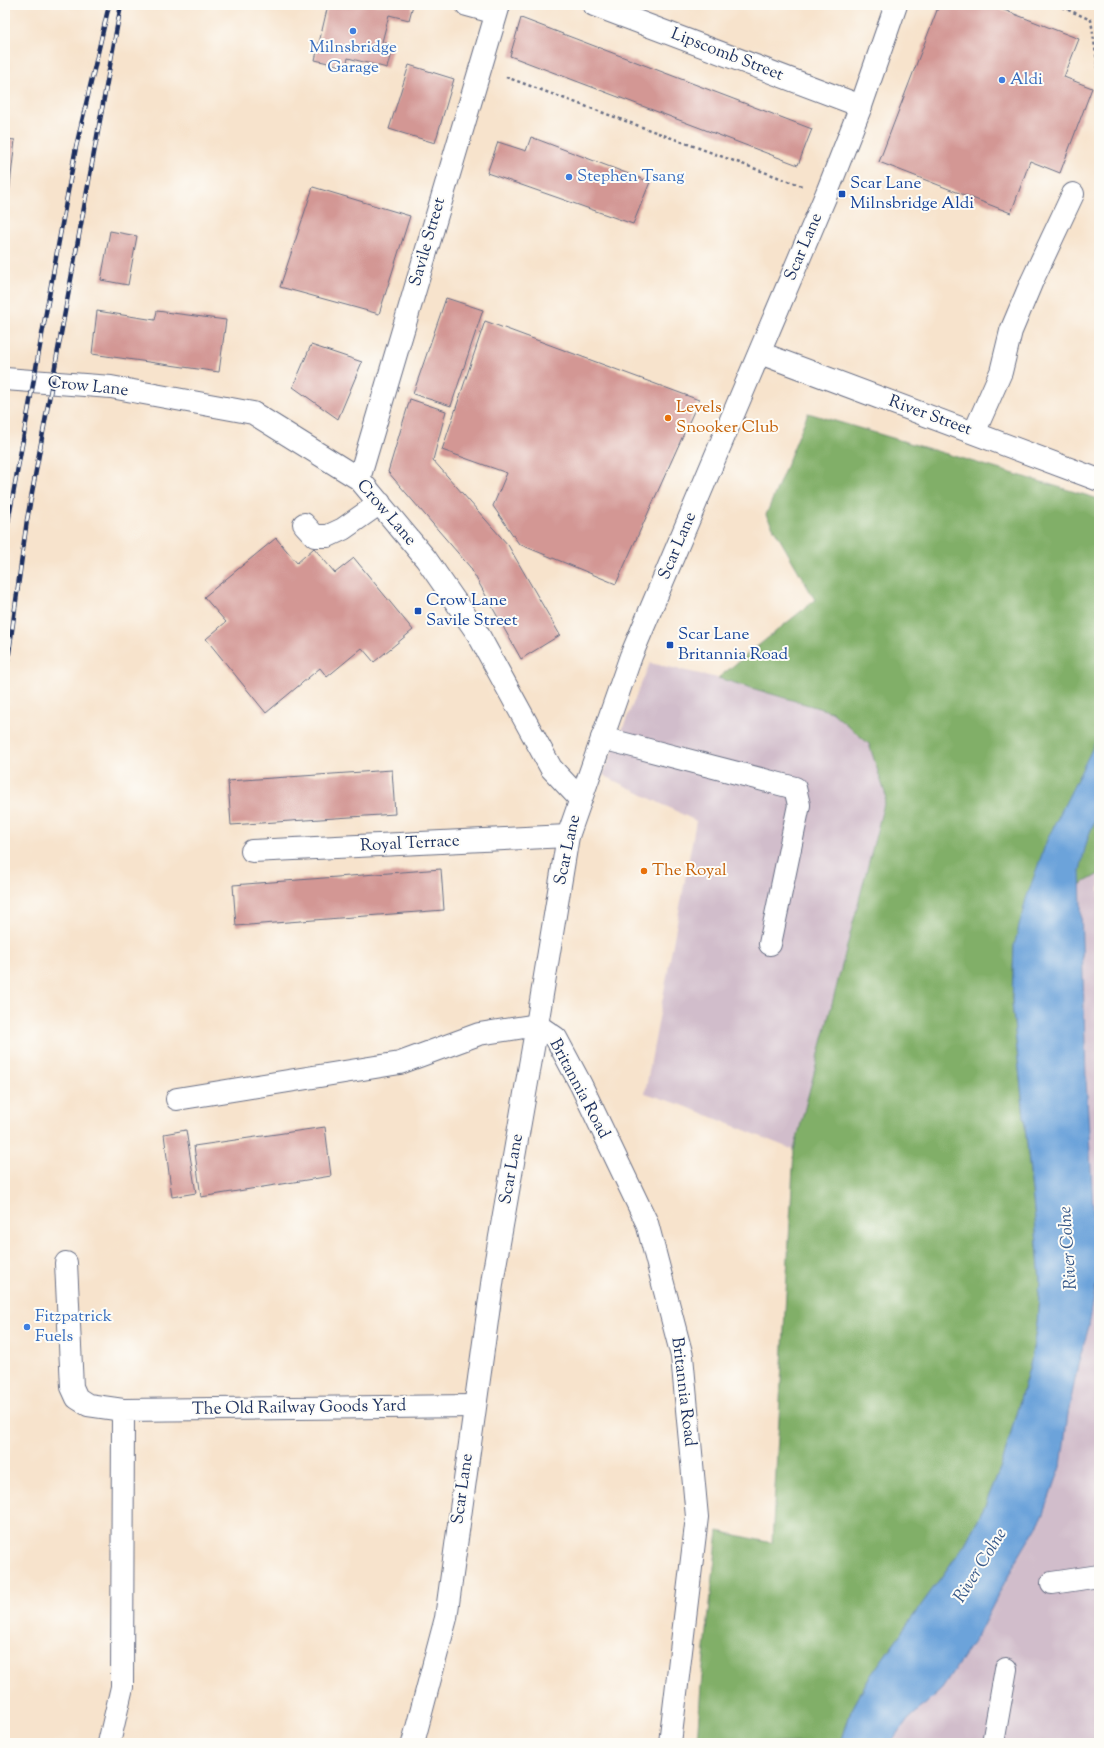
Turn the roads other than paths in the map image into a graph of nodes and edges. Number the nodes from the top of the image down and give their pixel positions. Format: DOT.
graph roads {
  1 [pos="467,5"];
  2 [pos="594,5"];
  3 [pos="896,5"];
  4 [pos="498,9"];
  5 [pos="861,106"];
  6 [pos="1073,194"];
  7 [pos="760,353"];
  8 [pos="5,380"];
  9 [pos="974,433"];
  10 [pos="359,479"];
  11 [pos="1099,480"];
  12 [pos="380,503"];
  13 [pos="304,524"];
  14 [pos="602,738"];
  15 [pos="580,799"];
  16 [pos="568,836"];
  17 [pos="252,851"];
  18 [pos="770,944"];
  19 [pos="538,1025"];
  20 [pos="177,1099"];
  21 [pos="66,1263"];
  22 [pos="474,1406"];
  23 [pos="123,1410"];
  24 [pos="1099,1576"];
  25 [pos="1052,1584"];
  26 [pos="1006,1669"];
  27 [pos="109,1743"];
  28 [pos="413,1743"];
  29 [pos="670,1743"];
  30 [pos="993,1743"];
  1 -- 4 [label="street"];
  2 -- 5 [label="street, Lipscomb Street"];
  3 -- 5 [label="street, Scar Lane"];
  4 -- 10 [label="street, Savile Street"];
  5 -- 7 [label="street, Scar Lane"];
  6 -- 9 [label="street"];
  7 -- 9 [label="street, River Street"];
  7 -- 14 [label="street, Scar Lane"];
  8 -- 10 [label="street, Crow Lane"];
  9 -- 11 [label="street, River Street"];
  10 -- 12 [label="street, Crow Lane"];
  12 -- 13 [label="street"];
  12 -- 15 [label="street, Crow Lane"];
  14 -- 15 [label="street, Scar Lane"];
  14 -- 18 [label="street"];
  15 -- 16 [label="street, Scar Lane"];
  16 -- 17 [label="street, Royal Terrace"];
  16 -- 19 [label="street, Scar Lane"];
  19 -- 20 [label="street"];
  19 -- 22 [label="street, Scar Lane"];
  19 -- 29 [label="street, Britannia Road"];
  21 -- 23 [label="street, The Old Railway Goods Yard"];
  22 -- 23 [label="street, The Old Railway Goods Yard"];
  22 -- 28 [label="street, Scar Lane"];
  23 -- 27 [label="street"];
  24 -- 25 [label="street"];
  26 -- 30 [label="street"];
}
